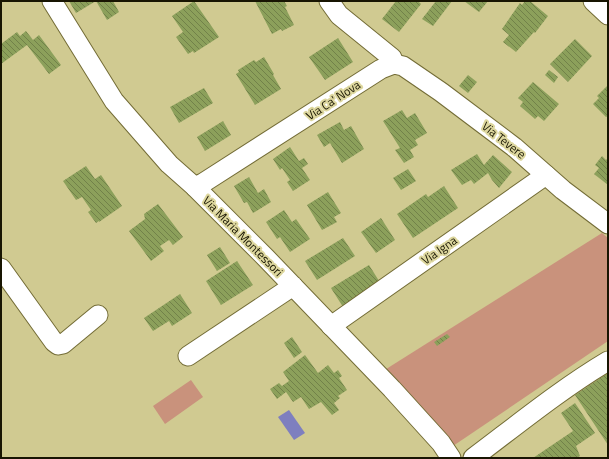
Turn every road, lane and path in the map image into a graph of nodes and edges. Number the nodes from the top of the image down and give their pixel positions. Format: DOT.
graph roads {
  1 [pos="52,1"];
  2 [pos="329,1"];
  3 [pos="594,1"];
  4 [pos="608,15"];
  5 [pos="394,64"];
  6 [pos="546,175"];
  7 [pos="195,187"];
  8 [pos="608,224"];
  9 [pos="1,268"];
  10 [pos="294,286"];
  11 [pos="98,315"];
  12 [pos="331,326"];
  13 [pos="188,356"];
  14 [pos="608,361"];
  15 [pos="451,458"];
  16 [pos="473,458"];
  1 -- 7 [label="street, Via Maria Montessori"];
  2 -- 5 [label="street"];
  3 -- 4 [label="street"];
  5 -- 6 [label="street, Via Tevere"];
  5 -- 7 [label="street, Via Ca' Nova"];
  6 -- 8 [label="street, Via Tevere"];
  6 -- 12 [label="street, Via Igna"];
  7 -- 10 [label="street, Via Maria Montessori"];
  9 -- 11 [label="street"];
  10 -- 12 [label="street, Via Maria Montessori"];
  10 -- 13 [label="street"];
  12 -- 15 [label="street, Via Maria Montessori"];
  14 -- 16 [label="street"];
}
